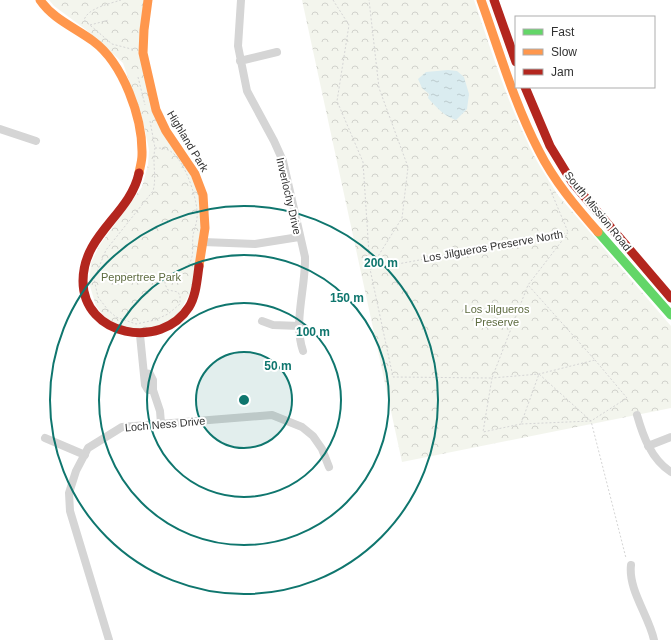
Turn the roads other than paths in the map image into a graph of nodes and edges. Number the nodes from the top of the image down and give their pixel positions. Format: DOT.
graph roads {
  1 [pos="40,0"];
  2 [pos="148,0"];
  3 [pos="241,0"];
  4 [pos="481,0"];
  5 [pos="494,0"];
  6 [pos="277,52"];
  7 [pos="515,59"];
  8 [pos="240,61"];
  9 [pos="525,88"];
  10 [pos="0,129"];
  11 [pos="36,141"];
  12 [pos="299,237"];
  13 [pos="204,242"];
  14 [pos="671,298"];
  15 [pos="671,315"];
  16 [pos="262,321"];
  17 [pos="300,326"];
  18 [pos="140,335"];
  19 [pos="303,351"];
  20 [pos="637,415"];
  21 [pos="161,423"];
  22 [pos="671,437"];
  23 [pos="45,438"];
  24 [pos="648,446"];
  25 [pos="85,455"];
  26 [pos="329,467"];
  27 [pos="671,472"];
  28 [pos="631,565"];
  29 [pos="109,640"];
  30 [pos="654,640"];
  1 -- 18 [label="street, Highland Park"];
  2 -- 13 [label="street, Highland Park"];
  3 -- 8 [label="street, Inverlochy Drive"];
  4 -- 15 [label="street, South Mission Road"];
  5 -- 7 [label="street"];
  6 -- 8 [label="street"];
  8 -- 12 [label="street, Inverlochy Drive"];
  9 -- 14 [label="street, South Mission Road"];
  10 -- 11 [label="street"];
  12 -- 13 [label="street"];
  12 -- 17 [label="street, Inverlochy Drive"];
  13 -- 18 [label="street, Highland Park"];
  16 -- 17 [label="street"];
  17 -- 19 [label="street, Inverlochy Drive"];
  18 -- 21 [label="street"];
  20 -- 24 [label="street"];
  21 -- 25 [label="street, Loch Ness Drive"];
  21 -- 26 [label="street, Loch Ness Drive"];
  22 -- 24 [label="street"];
  23 -- 25 [label="street"];
  24 -- 27 [label="street"];
  25 -- 29 [label="street, Loch Ness Drive"];
  28 -- 30 [label="street"];
}
